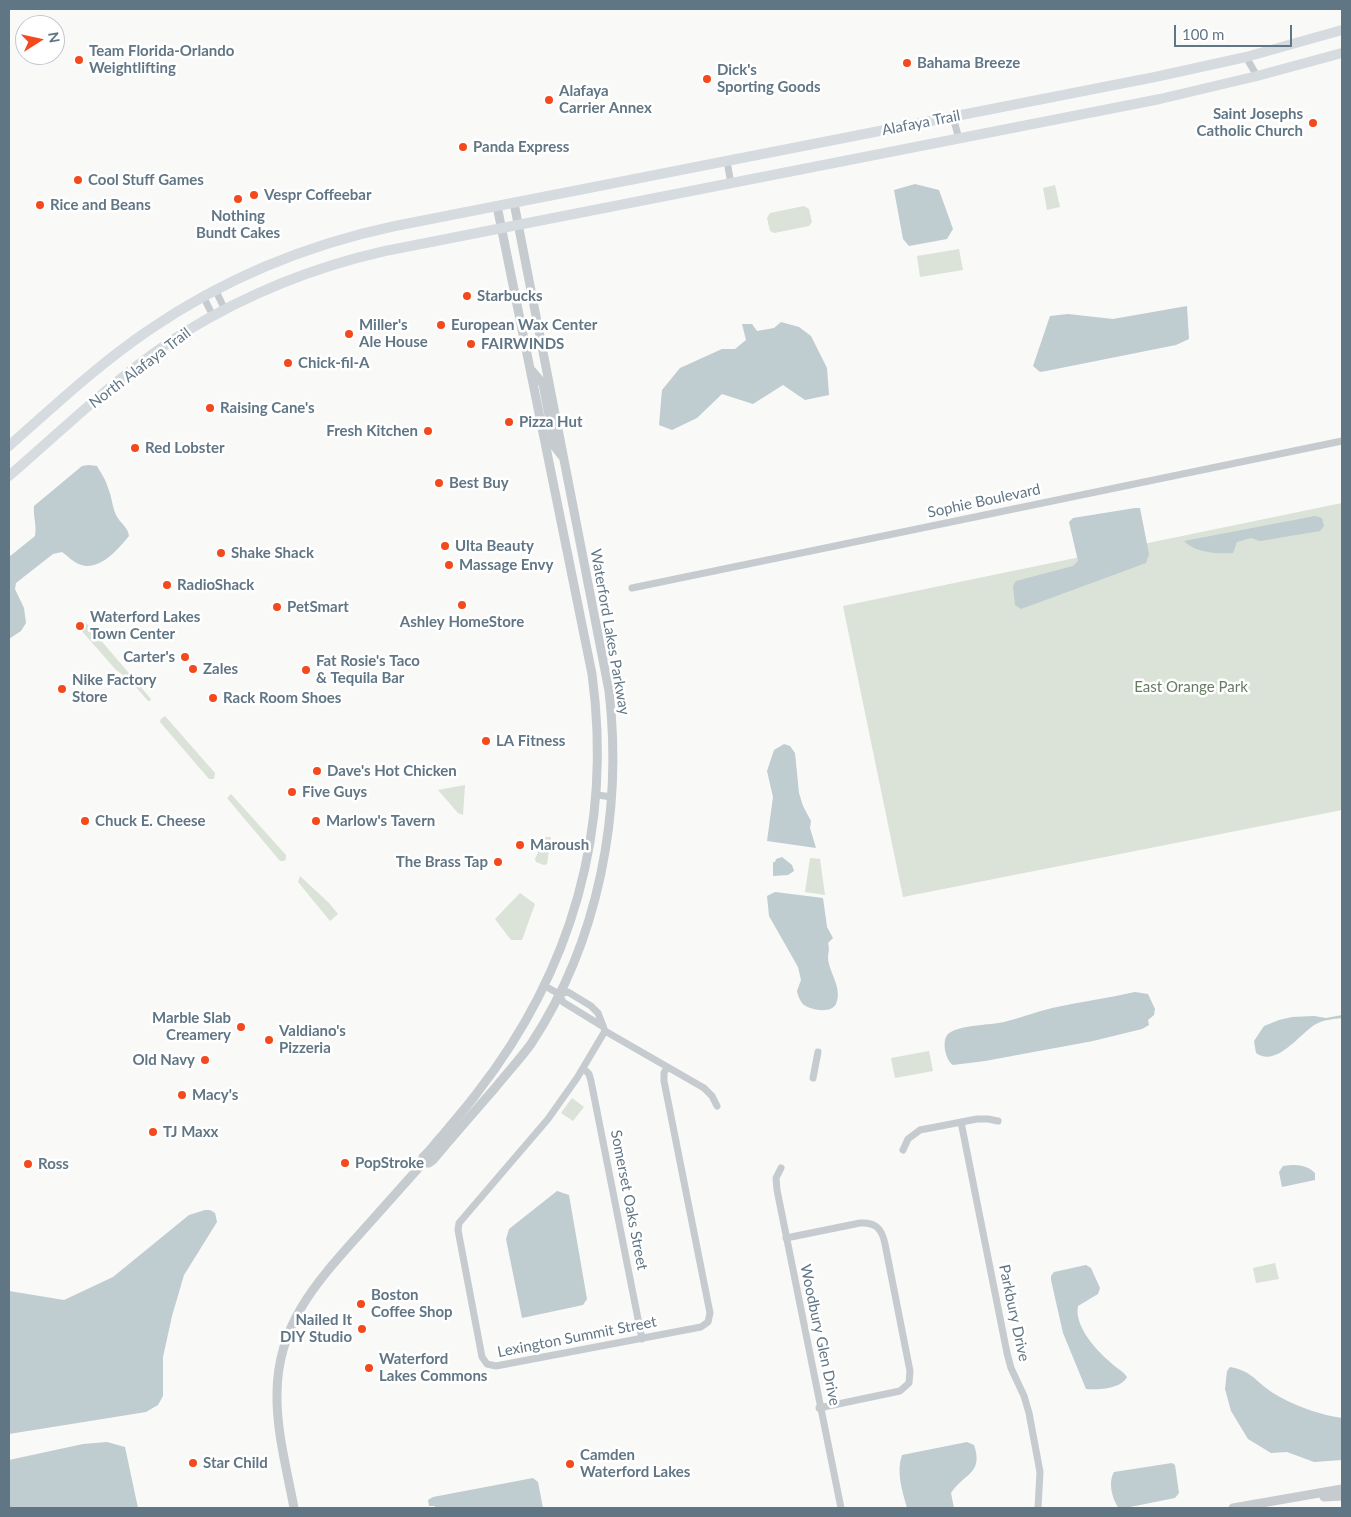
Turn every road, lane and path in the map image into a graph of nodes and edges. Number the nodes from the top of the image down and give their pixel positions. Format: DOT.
graph roads {
  1 [pos="1342,30"];
  2 [pos="1342,53"];
  3 [pos="1246,57"];
  4 [pos="1257,76"];
  5 [pos="952,117"];
  6 [pos="960,139"];
  7 [pos="727,161"];
  8 [pos="731,184"];
  9 [pos="514,203"];
  10 [pos="497,206"];
  11 [pos="517,225"];
  12 [pos="502,228"];
  13 [pos="215,289"];
  14 [pos="203,296"];
  15 [pos="225,310"];
  16 [pos="213,316"];
  17 [pos="531,369"];
  18 [pos="1342,441"];
  19 [pos="9,446"];
  20 [pos="564,458"];
  21 [pos="9,476"];
  22 [pos="632,588"];
  23 [pos="596,795"];
  24 [pos="612,797"];
  25 [pos="545,986"];
  26 [pos="559,994"];
  27 [pos="604,1028"];
  28 [pos="818,1052"];
  29 [pos="667,1067"];
  30 [pos="583,1068"];
  31 [pos="812,1078"];
  32 [pos="717,1106"];
  33 [pos="998,1121"];
  34 [pos="961,1122"];
  35 [pos="903,1150"];
  36 [pos="423,1163"];
  37 [pos="781,1168"];
  38 [pos="786,1238"];
  39 [pos="642,1339"];
  40 [pos="820,1408"];
  41 [pos="1342,1489"];
  42 [pos="1342,1496"];
  43 [pos="1279,1505"];
  44 [pos="294,1508"];
  45 [pos="841,1508"];
  46 [pos="1038,1508"];
  47 [pos="1233,1508"];
  1 -- 3 [label="main road, Alafaya Trail"];
  2 -- 4 [label="main road, Alafaya Trail"];
  3 -- 4 [label="street"];
  3 -- 5 [label="main road, Alafaya Trail"];
  4 -- 6 [label="main road, Alafaya Trail"];
  5 -- 6 [label="street"];
  5 -- 7 [label="main road, Alafaya Trail"];
  6 -- 8 [label="main road, Alafaya Trail"];
  7 -- 8 [label="street"];
  7 -- 9 [label="main road, Alafaya Trail"];
  8 -- 11 [label="main road, Alafaya Trail"];
  9 -- 10 [label="main road, Alafaya Trail"];
  9 -- 11 [label="street, Waterford Lakes Parkway"];
  10 -- 12 [label="street, Waterford Lakes Parkway"];
  10 -- 13 [label="main road, North Alafaya Trail"];
  11 -- 12 [label="main road, North Alafaya Trail"];
  11 -- 20 [label="street, Waterford Lakes Parkway"];
  12 -- 15 [label="main road, North Alafaya Trail"];
  12 -- 17 [label="street, Waterford Lakes Parkway"];
  13 -- 14 [label="main road, North Alafaya Trail"];
  13 -- 15 [label="street"];
  14 -- 16 [label="street"];
  14 -- 19 [label="main road, North Alafaya Trail"];
  15 -- 16 [label="main road, North Alafaya Trail"];
  16 -- 21 [label="main road, North Alafaya Trail"];
  17 -- 20 [label="street"];
  17 -- 23 [label="street, Waterford Lakes Parkway"];
  18 -- 22 [label="street, Sophie Boulevard"];
  20 -- 24 [label="street, Waterford Lakes Parkway"];
  23 -- 24 [label="street"];
  23 -- 25 [label="street, Waterford Lakes Parkway"];
  24 -- 26 [label="street, Waterford Lakes Parkway"];
  25 -- 26 [label="street"];
  25 -- 36 [label="street, Waterford Lakes Parkway"];
  26 -- 27 [label="street"];
  26 -- 36 [label="street, Waterford Lakes Parkway"];
  27 -- 29 [label="street"];
  27 -- 30 [label="street, Lexington Summit Street"];
  28 -- 31 [label="street"];
  29 -- 32 [label="street"];
  29 -- 39 [label="street, Lexington Summit Street"];
  30 -- 39 [label="street, Somerset Oaks Street"];
  30 -- 39 [label="street, Lexington Summit Street"];
  33 -- 34 [label="street"];
  34 -- 35 [label="street"];
  34 -- 46 [label="street, Parkbury Drive"];
  36 -- 44 [label="street, Waterford Lakes Parkway"];
  37 -- 38 [label="street, Woodbury Glen Drive"];
  38 -- 40 [label="street, Woodbury Glen Drive"];
  38 -- 40 [label="street"];
  40 -- 45 [label="street, Woodbury Glen Drive"];
  41 -- 43 [label="street"];
  42 -- 43 [label="street"];
  43 -- 47 [label="street"];
}
